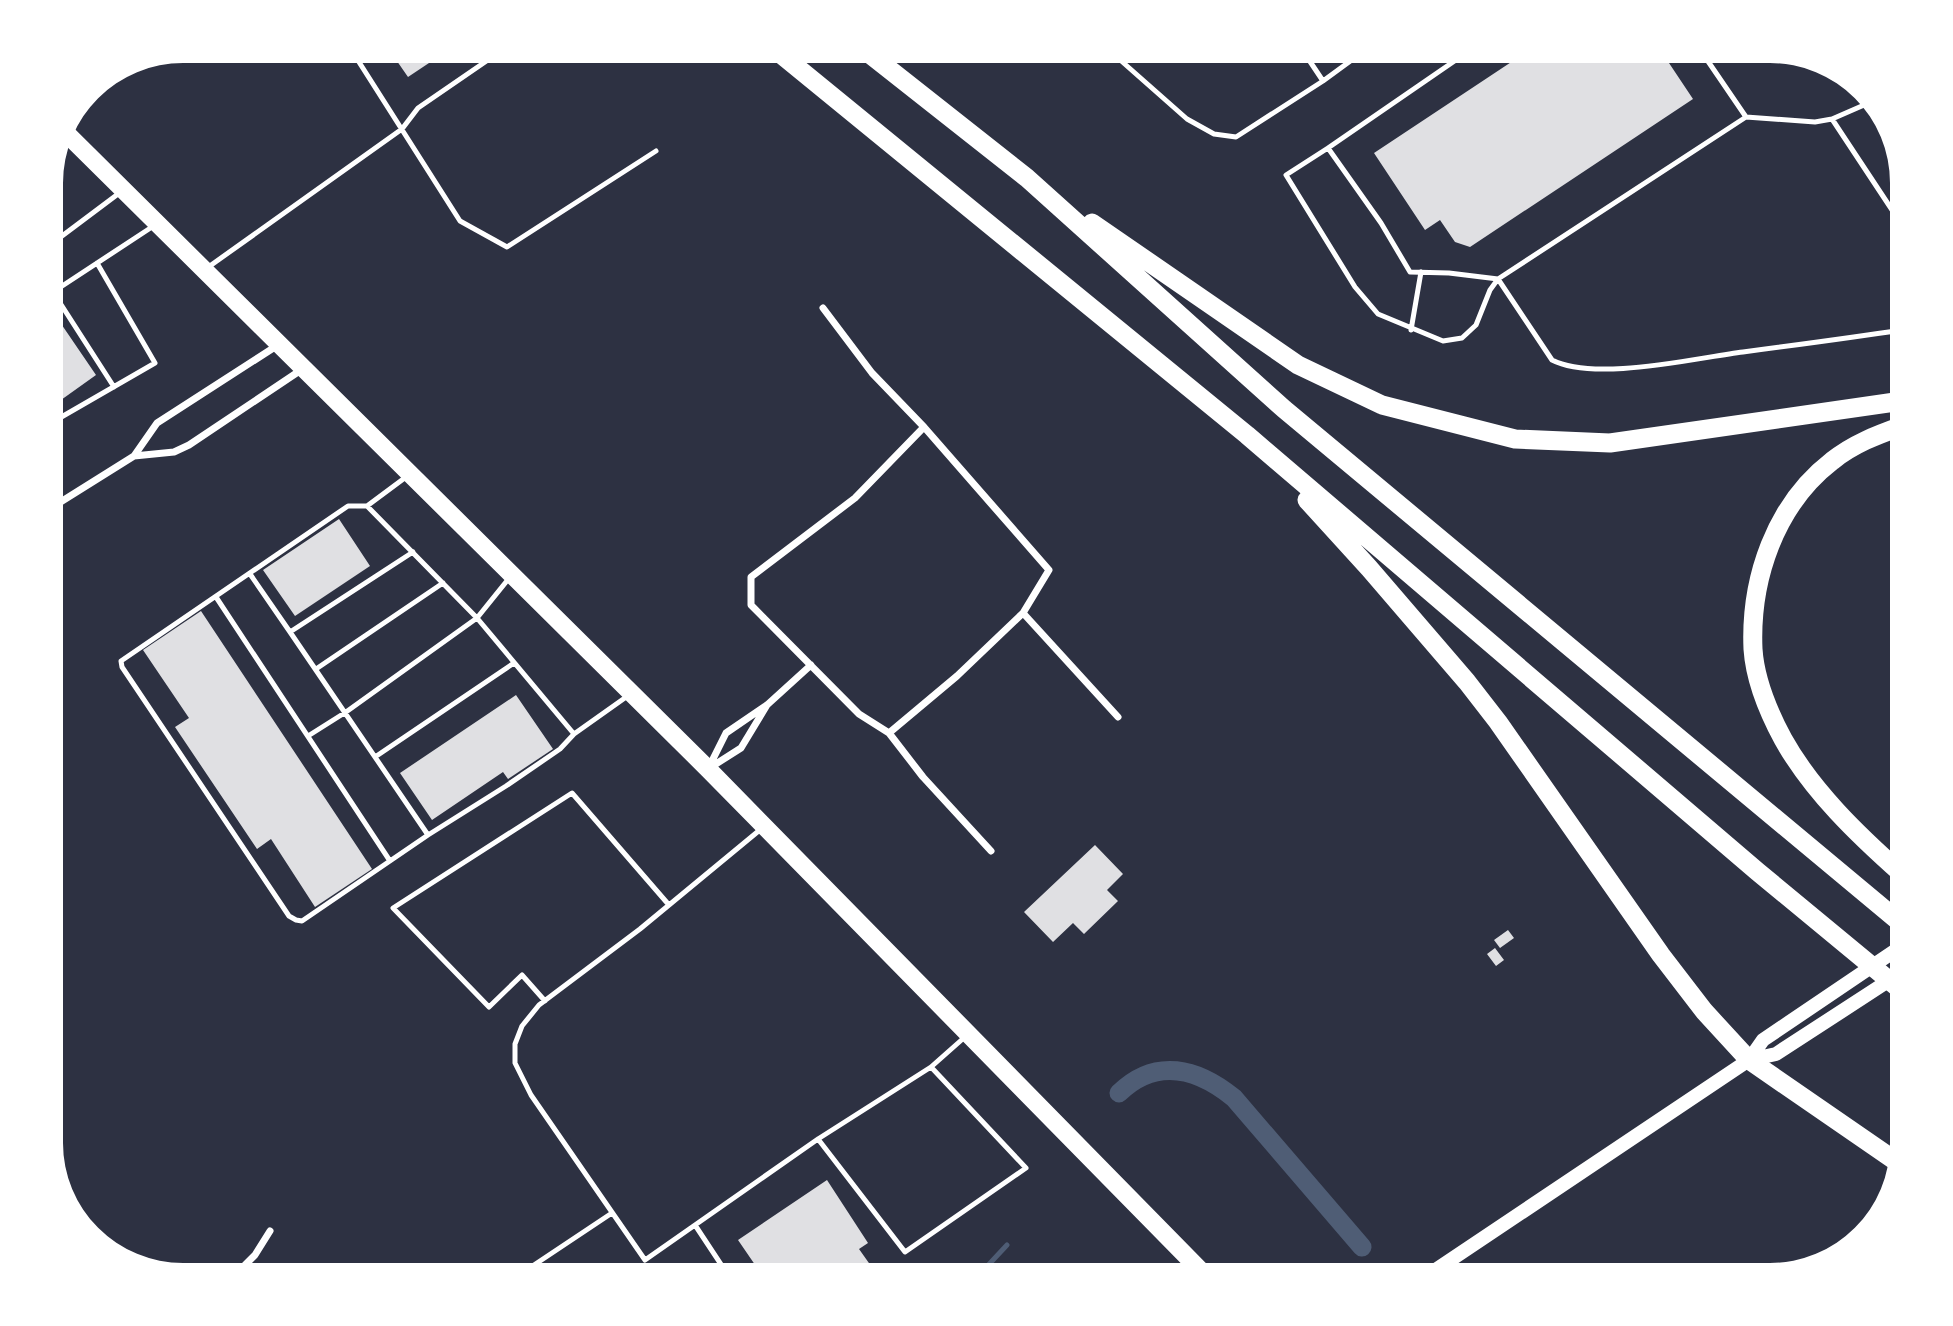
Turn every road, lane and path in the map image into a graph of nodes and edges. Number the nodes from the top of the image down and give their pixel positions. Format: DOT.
graph roads {
  1 [pos="360,63"];
  2 [pos="484,63"];
  3 [pos="792,63"];
  4 [pos="881,63"];
  5 [pos="1124,63"];
  6 [pos="1311,63"];
  7 [pos="1348,63"];
  8 [pos="1452,63"];
  9 [pos="1709,63"];
  10 [pos="1323,81"];
  11 [pos="1862,106"];
  12 [pos="1746,117"];
  13 [pos="1832,119"];
  14 [pos="402,129"];
  15 [pos="72,139"];
  16 [pos="1328,148"];
  17 [pos="656,151"];
  18 [pos="1027,178"];
  19 [pos="123,190"];
  20 [pos="1890,207"];
  21 [pos="157,223"];
  22 [pos="63,235"];
  23 [pos="97,263"];
  24 [pos="204,270"];
  25 [pos="1421,272"];
  26 [pos="1498,279"];
  27 [pos="63,286"];
  28 [pos="63,306"];
  29 [pos="823,308"];
  30 [pos="1411,330"];
  31 [pos="1890,332"];
  32 [pos="279,344"];
  33 [pos="304,368"];
  34 [pos="114,387"];
  35 [pos="1890,403"];
  36 [pos="63,416"];
  37 [pos="924,427"];
  38 [pos="1890,430"];
  39 [pos="1247,435"];
  40 [pos="134,456"];
  41 [pos="411,474"];
  42 [pos="63,500"];
  43 [pos="367,506"];
  44 [pos="413,552"];
  45 [pos="250,574"];
  46 [pos="512,575"];
  47 [pos="443,583"];
  48 [pos="216,597"];
  49 [pos="1023,613"];
  50 [pos="477,618"];
  51 [pos="290,632"];
  52 [pos="514,663"];
  53 [pos="811,665"];
  54 [pos="316,669"];
  55 [pos="632,693"];
  56 [pos="767,705"];
  57 [pos="346,712"];
  58 [pos="1118,717"];
  59 [pos="889,733"];
  60 [pos="573,734"];
  61 [pos="308,736"];
  62 [pos="374,757"];
  63 [pos="708,769"];
  64 [pos="764,826"];
  65 [pos="428,835"];
  66 [pos="991,851"];
  67 [pos="390,861"];
  68 [pos="1890,863"];
  69 [pos="669,905"];
  70 [pos="1890,914"];
  71 [pos="1890,954"];
  72 [pos="1890,980"];
  73 [pos="1890,981"];
  74 [pos="545,1001"];
  75 [pos="968,1034"];
  76 [pos="1749,1060"];
  77 [pos="931,1067"];
  78 [pos="818,1139"];
  79 [pos="1889,1157"];
  80 [pos="612,1213"];
  81 [pos="695,1225"];
  82 [pos="270,1231"];
  83 [pos="246,1263"];
  84 [pos="537,1263"];
  85 [pos="720,1263"];
  86 [pos="1193,1263"];
  87 [pos="1445,1263"];
  1 -- 14 [label="lane"];
  2 -- 14 [label="lane"];
  3 -- 39 [label="highway"];
  4 -- 18 [label="highway"];
  5 -- 10 [label="lane"];
  6 -- 10 [label="lane"];
  7 -- 10 [label="lane"];
  8 -- 16 [label="lane"];
  9 -- 12 [label="lane"];
  11 -- 13 [label="lane"];
  12 -- 13 [label="lane"];
  12 -- 26 [label="lane"];
  13 -- 20 [label="lane"];
  14 -- 17 [label="lane"];
  14 -- 24 [label="lane"];
  15 -- 19 [label="main road"];
  16 -- 25 [label="lane"];
  16 -- 30 [label="lane"];
  18 -- 35 [label="highway"];
  18 -- 70 [label="highway"];
  19 -- 21 [label="main road"];
  19 -- 22 [label="lane"];
  21 -- 23 [label="lane"];
  21 -- 24 [label="main road"];
  23 -- 27 [label="lane"];
  23 -- 34 [label="lane"];
  24 -- 32 [label="main road"];
  25 -- 26 [label="lane"];
  25 -- 30 [label="lane"];
  26 -- 30 [label="lane"];
  26 -- 31 [label="lane"];
  28 -- 34 [label="lane"];
  29 -- 37 [label="street"];
  32 -- 33 [label="main road"];
  32 -- 40 [label="street"];
  33 -- 40 [label="street"];
  33 -- 41 [label="main road"];
  34 -- 36 [label="lane"];
  37 -- 49 [label="street"];
  37 -- 53 [label="street"];
  38 -- 68 [label="highway"];
  39 -- 73 [label="highway"];
  39 -- 76 [label="highway"];
  40 -- 42 [label="street"];
  41 -- 43 [label="lane"];
  41 -- 46 [label="main road"];
  43 -- 44 [label="lane"];
  43 -- 45 [label="lane"];
  44 -- 47 [label="lane"];
  44 -- 51 [label="lane"];
  45 -- 48 [label="lane"];
  45 -- 51 [label="lane"];
  46 -- 50 [label="lane"];
  46 -- 55 [label="main road"];
  47 -- 50 [label="lane"];
  47 -- 54 [label="lane"];
  48 -- 61 [label="lane"];
  48 -- 67 [label="lane"];
  49 -- 58 [label="street"];
  49 -- 59 [label="street"];
  50 -- 52 [label="lane"];
  50 -- 57 [label="lane"];
  51 -- 54 [label="lane"];
  52 -- 60 [label="lane"];
  52 -- 62 [label="lane"];
  53 -- 56 [label="street"];
  53 -- 59 [label="street"];
  54 -- 57 [label="lane"];
  55 -- 60 [label="lane"];
  55 -- 63 [label="main road"];
  56 -- 63 [label="street"];
  56 -- 63 [label="street"];
  57 -- 61 [label="lane"];
  57 -- 62 [label="lane"];
  59 -- 66 [label="street"];
  60 -- 65 [label="lane"];
  61 -- 67 [label="lane"];
  62 -- 65 [label="lane"];
  63 -- 64 [label="main road"];
  64 -- 69 [label="lane"];
  64 -- 75 [label="main road"];
  65 -- 67 [label="lane"];
  69 -- 74 [label="lane"];
  69 -- 74 [label="lane"];
  71 -- 76 [label="main road"];
  72 -- 76 [label="main road"];
  74 -- 80 [label="lane"];
  75 -- 77 [label="lane"];
  75 -- 86 [label="main road"];
  76 -- 79 [label="highway"];
  76 -- 87 [label="main road"];
  77 -- 78 [label="lane"];
  77 -- 78 [label="lane"];
  78 -- 81 [label="lane"];
  80 -- 81 [label="lane"];
  80 -- 84 [label="lane"];
  81 -- 85 [label="lane"];
  82 -- 83 [label="street"];
}
